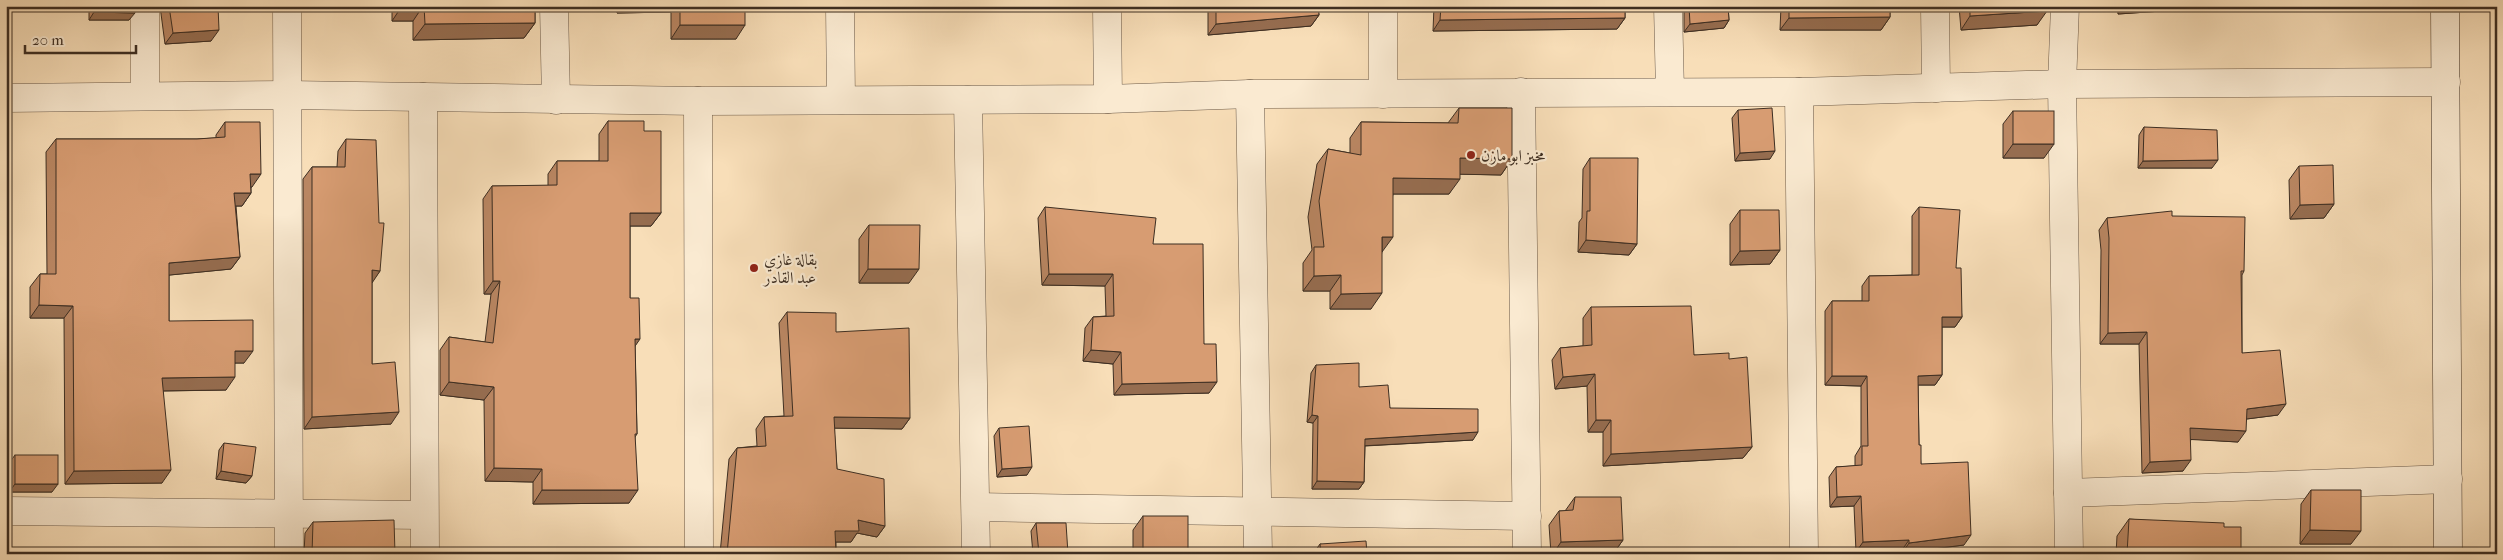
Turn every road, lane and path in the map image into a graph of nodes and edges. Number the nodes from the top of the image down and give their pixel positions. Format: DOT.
graph roads {
  1 [pos="145,6"];
  2 [pos="287,6"];
  3 [pos="554,6"];
  4 [pos="840,6"];
  5 [pos="1108,6"];
  6 [pos="1383,6"];
  7 [pos="1668,6"];
  8 [pos="1935,6"];
  9 [pos="2065,6"];
  10 [pos="2445,6"];
  11 [pos="2446,82"];
  12 [pos="2062,84"];
  13 [pos="1936,88"];
  14 [pos="1521,92"];
  15 [pos="1670,92"];
  16 [pos="1799,92"];
  17 [pos="1250,94"];
  18 [pos="1383,94"];
  19 [pos="288,95"];
  20 [pos="145,96"];
  21 [pos="423,97"];
  22 [pos="6,98"];
  23 [pos="1108,99"];
  24 [pos="556,100"];
  25 [pos="841,100"];
  26 [pos="968,100"];
  27 [pos="698,101"];
  28 [pos="2448,479"];
  29 [pos="2068,493"];
  30 [pos="976,507"];
  31 [pos="6,511"];
  32 [pos="1258,512"];
  33 [pos="288,513"];
  34 [pos="424,515"];
  35 [pos="1527,516"];
  36 [pos="289,554"];
  37 [pos="425,554"];
  38 [pos="699,554"];
  39 [pos="976,554"];
  40 [pos="1258,554"];
  41 [pos="1527,554"];
  42 [pos="1804,554"];
  43 [pos="2069,554"];
  44 [pos="2448,554"];
  1 -- 20 [label="street"];
  2 -- 19 [label="street"];
  3 -- 24 [label="street"];
  4 -- 25 [label="street"];
  5 -- 23 [label="street"];
  6 -- 18 [label="street"];
  7 -- 15 [label="street"];
  8 -- 13 [label="street"];
  9 -- 12 [label="street"];
  10 -- 11 [label="street"];
  11 -- 12 [label="street"];
  11 -- 28 [label="street"];
  12 -- 13 [label="street"];
  12 -- 29 [label="street"];
  13 -- 16 [label="street"];
  14 -- 15 [label="street"];
  14 -- 18 [label="street"];
  14 -- 35 [label="street"];
  15 -- 16 [label="street"];
  16 -- 42 [label="street"];
  17 -- 18 [label="street"];
  17 -- 23 [label="street"];
  17 -- 32 [label="street"];
  19 -- 20 [label="street"];
  19 -- 21 [label="street"];
  19 -- 33 [label="street"];
  20 -- 22 [label="street"];
  21 -- 24 [label="street"];
  21 -- 34 [label="street"];
  23 -- 26 [label="street"];
  24 -- 27 [label="street"];
  25 -- 26 [label="street"];
  25 -- 27 [label="street"];
  26 -- 30 [label="street"];
  27 -- 38 [label="street"];
  28 -- 29 [label="street"];
  28 -- 44 [label="street"];
  29 -- 43 [label="street"];
  30 -- 32 [label="street"];
  30 -- 39 [label="street"];
  31 -- 33 [label="street"];
  32 -- 35 [label="street"];
  32 -- 40 [label="street"];
  33 -- 34 [label="street"];
  33 -- 36 [label="street"];
  34 -- 37 [label="street"];
  35 -- 41 [label="street"];
}
